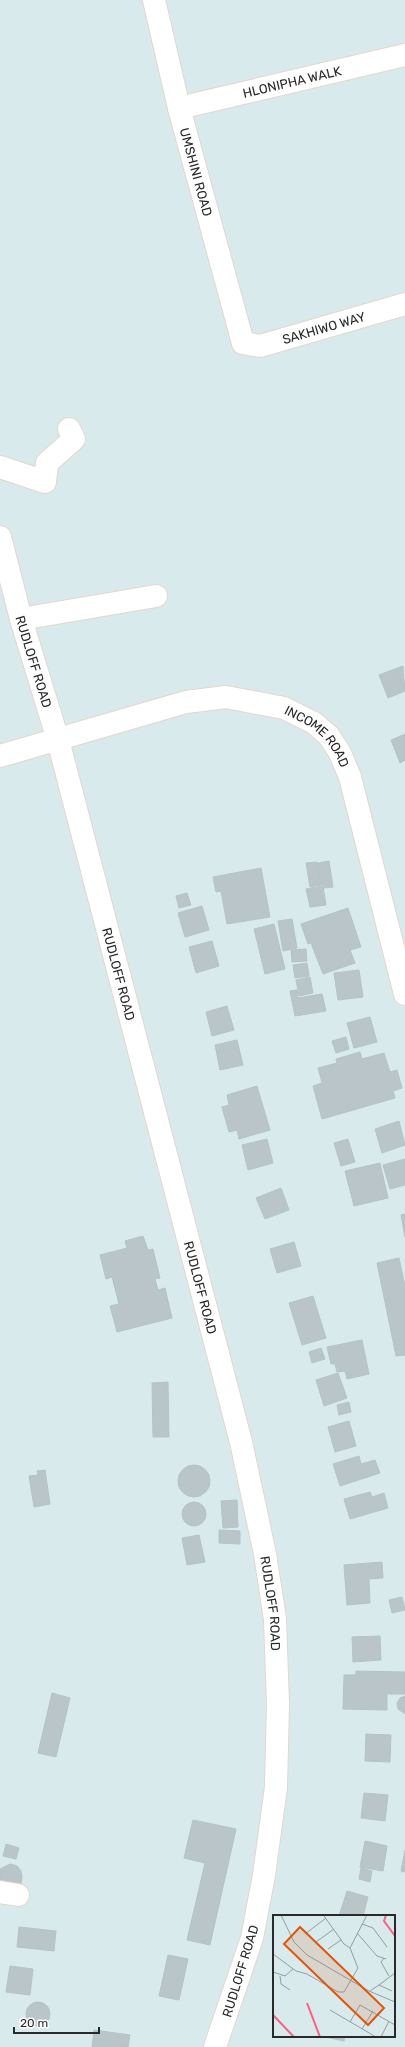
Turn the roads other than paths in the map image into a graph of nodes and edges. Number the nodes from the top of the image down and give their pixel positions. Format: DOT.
graph roads {
  1 [pos="154,0"];
  2 [pos="405,55"];
  3 [pos="179,108"];
  4 [pos="405,304"];
  5 [pos="243,343"];
  6 [pos="69,429"];
  7 [pos="0,467"];
  8 [pos="0,537"];
  9 [pos="156,596"];
  10 [pos="21,619"];
  11 [pos="58,740"];
  12 [pos="0,756"];
  13 [pos="405,994"];
  14 [pos="215,2047"];
  1 -- 3 [label="street, UMSHINI ROAD"];
  2 -- 3 [label="street, HLONIPHA WALK"];
  3 -- 5 [label="street, UMSHINI ROAD"];
  4 -- 5 [label="street, SAKHIWO WAY"];
  6 -- 7 [label="street"];
  8 -- 10 [label="street, RUDLOFF ROAD"];
  9 -- 10 [label="street"];
  10 -- 11 [label="street, RUDLOFF ROAD"];
  11 -- 12 [label="street, INCOME ROAD"];
  11 -- 13 [label="street, INCOME ROAD"];
  11 -- 14 [label="street, RUDLOFF ROAD"];
}
